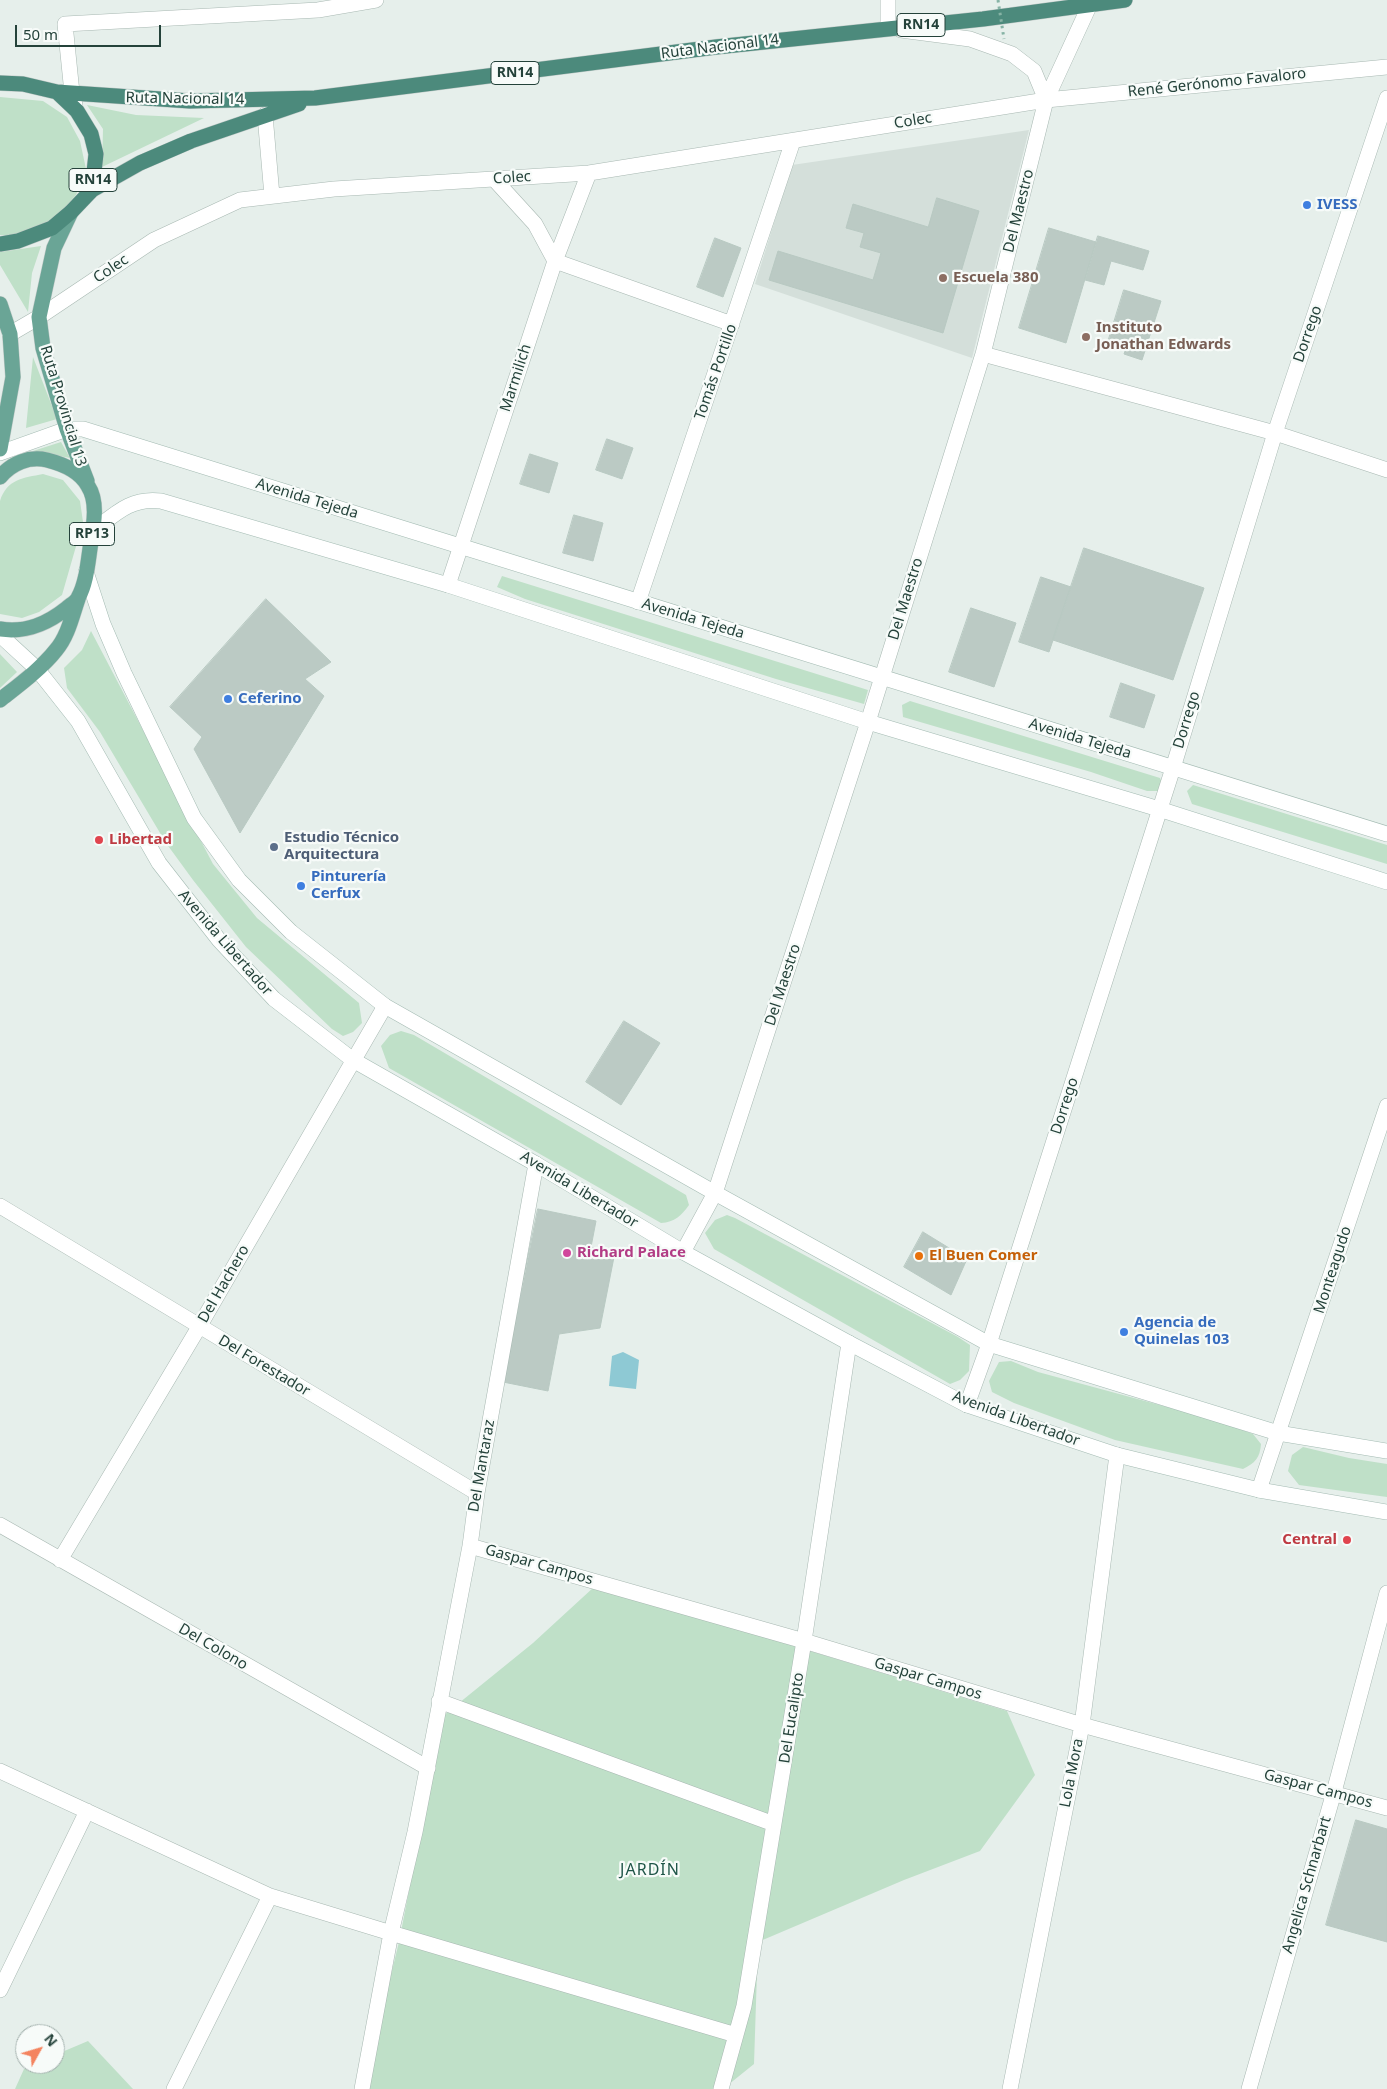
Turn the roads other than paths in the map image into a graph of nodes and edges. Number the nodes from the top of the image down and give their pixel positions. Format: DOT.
graph roads {
  1 [pos="376,0"];
  2 [pos="888,0"];
  3 [pos="1125,0"];
  4 [pos="1091,2"];
  5 [pos="319,5"];
  6 [pos="890,28"];
  7 [pos="1387,67"];
  8 [pos="0,83"];
  9 [pos="57,92"];
  10 [pos="72,93"];
  11 [pos="314,98"];
  12 [pos="1387,98"];
  13 [pos="1046,100"];
  14 [pos="77,111"];
  15 [pos="265,115"];
  16 [pos="1382,127"];
  17 [pos="793,141"];
  18 [pos="589,173"];
  19 [pos="494,179"];
  20 [pos="92,190"];
  21 [pos="272,196"];
  22 [pos="71,212"];
  23 [pos="0,244"];
  24 [pos="555,261"];
  25 [pos="0,304"];
  26 [pos="39,317"];
  27 [pos="732,324"];
  28 [pos="10,334"];
  29 [pos="983,354"];
  30 [pos="67,429"];
  31 [pos="1274,433"];
  32 [pos="0,449"];
  33 [pos="0,454"];
  34 [pos="1387,470"];
  35 [pos="0,477"];
  36 [pos="88,485"];
  37 [pos="93,531"];
  38 [pos="461,546"];
  39 [pos="86,572"];
  40 [pos="448,586"];
  41 [pos="78,599"];
  42 [pos="638,602"];
  43 [pos="0,629"];
  44 [pos="0,635"];
  45 [pos="37,669"];
  46 [pos="882,678"];
  47 [pos="0,700"];
  48 [pos="868,722"];
  49 [pos="1173,768"];
  50 [pos="1160,809"];
  51 [pos="1387,834"];
  52 [pos="1387,882"];
  53 [pos="385,1006"];
  54 [pos="353,1060"];
  55 [pos="1387,1106"];
  56 [pos="536,1164"];
  57 [pos="715,1193"];
  58 [pos="0,1206"];
  59 [pos="683,1252"];
  60 [pos="199,1327"];
  61 [pos="849,1344"];
  62 [pos="989,1344"];
  63 [pos="967,1405"];
  64 [pos="1278,1433"];
  65 [pos="1387,1451"];
  66 [pos="1117,1455"];
  67 [pos="1259,1490"];
  68 [pos="476,1493"];
  69 [pos="1387,1512"];
  70 [pos="0,1525"];
  71 [pos="470,1546"];
  72 [pos="60,1560"];
  73 [pos="1387,1593"];
  74 [pos="804,1641"];
  75 [pos="439,1701"];
  76 [pos="1082,1725"];
  77 [pos="428,1768"];
  78 [pos="0,1771"];
  79 [pos="1334,1792"];
  80 [pos="1387,1808"];
  81 [pos="87,1811"];
  82 [pos="774,1824"];
  83 [pos="270,1896"];
  84 [pos="391,1933"];
  85 [pos="0,1990"];
  86 [pos="736,2035"];
  87 [pos="174,2089"];
  88 [pos="362,2089"];
  89 [pos="721,2089"];
  90 [pos="1010,2089"];
  91 [pos="1248,2089"];
  1 -- 5 [label="street"];
  2 -- 6 [label="street"];
  3 -- 4 [label="highway, Ruta Nacional 14 / RN14"];
  4 -- 6 [label="highway, Ruta Nacional 14 / RN14"];
  4 -- 13 [label="street, Del Maestro"];
  5 -- 10 [label="street"];
  6 -- 11 [label="highway, Ruta Nacional 14 / RN14"];
  6 -- 13 [label="street"];
  7 -- 13 [label="street, René Gerónomo Favaloro"];
  8 -- 9 [label="highway, Ruta Nacional 14 / RN14"];
  9 -- 10 [label="highway, Ruta Nacional 14 / RN14"];
  9 -- 14 [label="highway, RN14"];
  10 -- 11 [label="highway, Ruta Nacional 14 / RN14"];
  10 -- 14 [label="street"];
  11 -- 15 [label="highway, Ruta Nacional 14 / RN14"];
  12 -- 16 [label="street, Dorrego"];
  13 -- 17 [label="street, Colec"];
  13 -- 29 [label="street, Del Maestro"];
  14 -- 20 [label="highway, RN14"];
  15 -- 20 [label="highway, Ruta Nacional 14 / RN14"];
  15 -- 21 [label="street"];
  16 -- 31 [label="street, Dorrego"];
  17 -- 18 [label="street, Colec"];
  17 -- 27 [label="street, Tomás Portillo"];
  18 -- 19 [label="street, Colec"];
  18 -- 24 [label="street, Marmilich"];
  19 -- 21 [label="street, Colec"];
  19 -- 24 [label="street"];
  20 -- 22 [label="highway, Ruta Nacional 14 / RN14"];
  21 -- 26 [label="street, Colec"];
  22 -- 23 [label="highway, Ruta Nacional 14 / RN14"];
  22 -- 26 [label="main road, Ruta Provincial 13 / RP13"];
  24 -- 27 [label="street"];
  24 -- 38 [label="street, Marmilich"];
  25 -- 28 [label="main road"];
  26 -- 28 [label="street, Colec"];
  26 -- 30 [label="main road, Ruta Provincial 13 / RP13"];
  27 -- 42 [label="street, Tomás Portillo"];
  28 -- 32 [label="main road"];
  29 -- 31 [label="street"];
  29 -- 46 [label="street, Del Maestro"];
  30 -- 33 [label="street, Avenida Tejeda"];
  30 -- 36 [label="main road, Ruta Provincial 13 / RP13"];
  30 -- 38 [label="street, Avenida Tejeda"];
  31 -- 34 [label="street"];
  31 -- 49 [label="street, Dorrego"];
  35 -- 36 [label="main road"];
  36 -- 37 [label="main road, RP13"];
  37 -- 39 [label="main road, RP13"];
  37 -- 40 [label="street"];
  38 -- 40 [label="street, Marmilich"];
  38 -- 42 [label="street, Avenida Tejeda"];
  39 -- 41 [label="main road, RP13"];
  39 -- 53 [label="street"];
  40 -- 48 [label="street"];
  41 -- 43 [label="main road"];
  41 -- 45 [label="main road, RP13"];
  42 -- 46 [label="street, Avenida Tejeda"];
  44 -- 45 [label="street, Avenida Libertador"];
  45 -- 47 [label="main road, RP13"];
  45 -- 54 [label="street, Avenida Libertador"];
  46 -- 48 [label="street, Del Maestro"];
  46 -- 49 [label="street, Avenida Tejeda"];
  48 -- 50 [label="street"];
  48 -- 57 [label="street, Del Maestro"];
  49 -- 50 [label="street, Dorrego"];
  49 -- 51 [label="street, Avenida Tejeda"];
  50 -- 52 [label="street"];
  50 -- 62 [label="street, Dorrego"];
  53 -- 54 [label="street, Del Hachero"];
  53 -- 57 [label="street"];
  54 -- 56 [label="street, Avenida Libertador"];
  54 -- 60 [label="street, Del Hachero"];
  55 -- 64 [label="street, Monteagudo"];
  56 -- 59 [label="street, Avenida Libertador"];
  56 -- 68 [label="street, Del Mantaraz"];
  57 -- 59 [label="street, Del Maestro"];
  57 -- 62 [label="street"];
  58 -- 60 [label="street, Del Forestador"];
  59 -- 61 [label="street, Avenida Libertador"];
  60 -- 68 [label="street, Del Forestador"];
  60 -- 72 [label="street, Del Hachero"];
  61 -- 63 [label="street, Avenida Libertador"];
  61 -- 74 [label="street, Del Eucalipto"];
  62 -- 63 [label="street, Dorrego"];
  62 -- 64 [label="street"];
  63 -- 66 [label="street, Avenida Libertador"];
  64 -- 65 [label="street"];
  64 -- 67 [label="street, Monteagudo"];
  66 -- 67 [label="street, Avenida Libertador"];
  66 -- 76 [label="street, Lola Mora"];
  67 -- 69 [label="street, Avenida Libertador"];
  68 -- 71 [label="street, Del Mantaraz"];
  70 -- 72 [label="street, Del Colono"];
  71 -- 74 [label="street, Gaspar Campos"];
  71 -- 75 [label="street, Del Mantaraz"];
  72 -- 77 [label="street, Del Colono"];
  73 -- 79 [label="street, Angelica Schnarbart"];
  74 -- 76 [label="street, Gaspar Campos"];
  74 -- 82 [label="street, Del Eucalipto"];
  75 -- 77 [label="street, Del Mantaraz"];
  75 -- 82 [label="street"];
  76 -- 79 [label="street, Gaspar Campos"];
  76 -- 90 [label="street, Lola Mora"];
  77 -- 84 [label="street, Del Mantaraz"];
  78 -- 81 [label="street"];
  79 -- 80 [label="street, Gaspar Campos"];
  79 -- 91 [label="street, Angelica Schnarbart"];
  81 -- 83 [label="street"];
  81 -- 85 [label="street"];
  82 -- 86 [label="street, Del Eucalipto"];
  83 -- 84 [label="street"];
  83 -- 87 [label="street"];
  84 -- 86 [label="street"];
  84 -- 88 [label="street, Del Mantaraz"];
  86 -- 89 [label="street, Del Eucalipto"];
}
